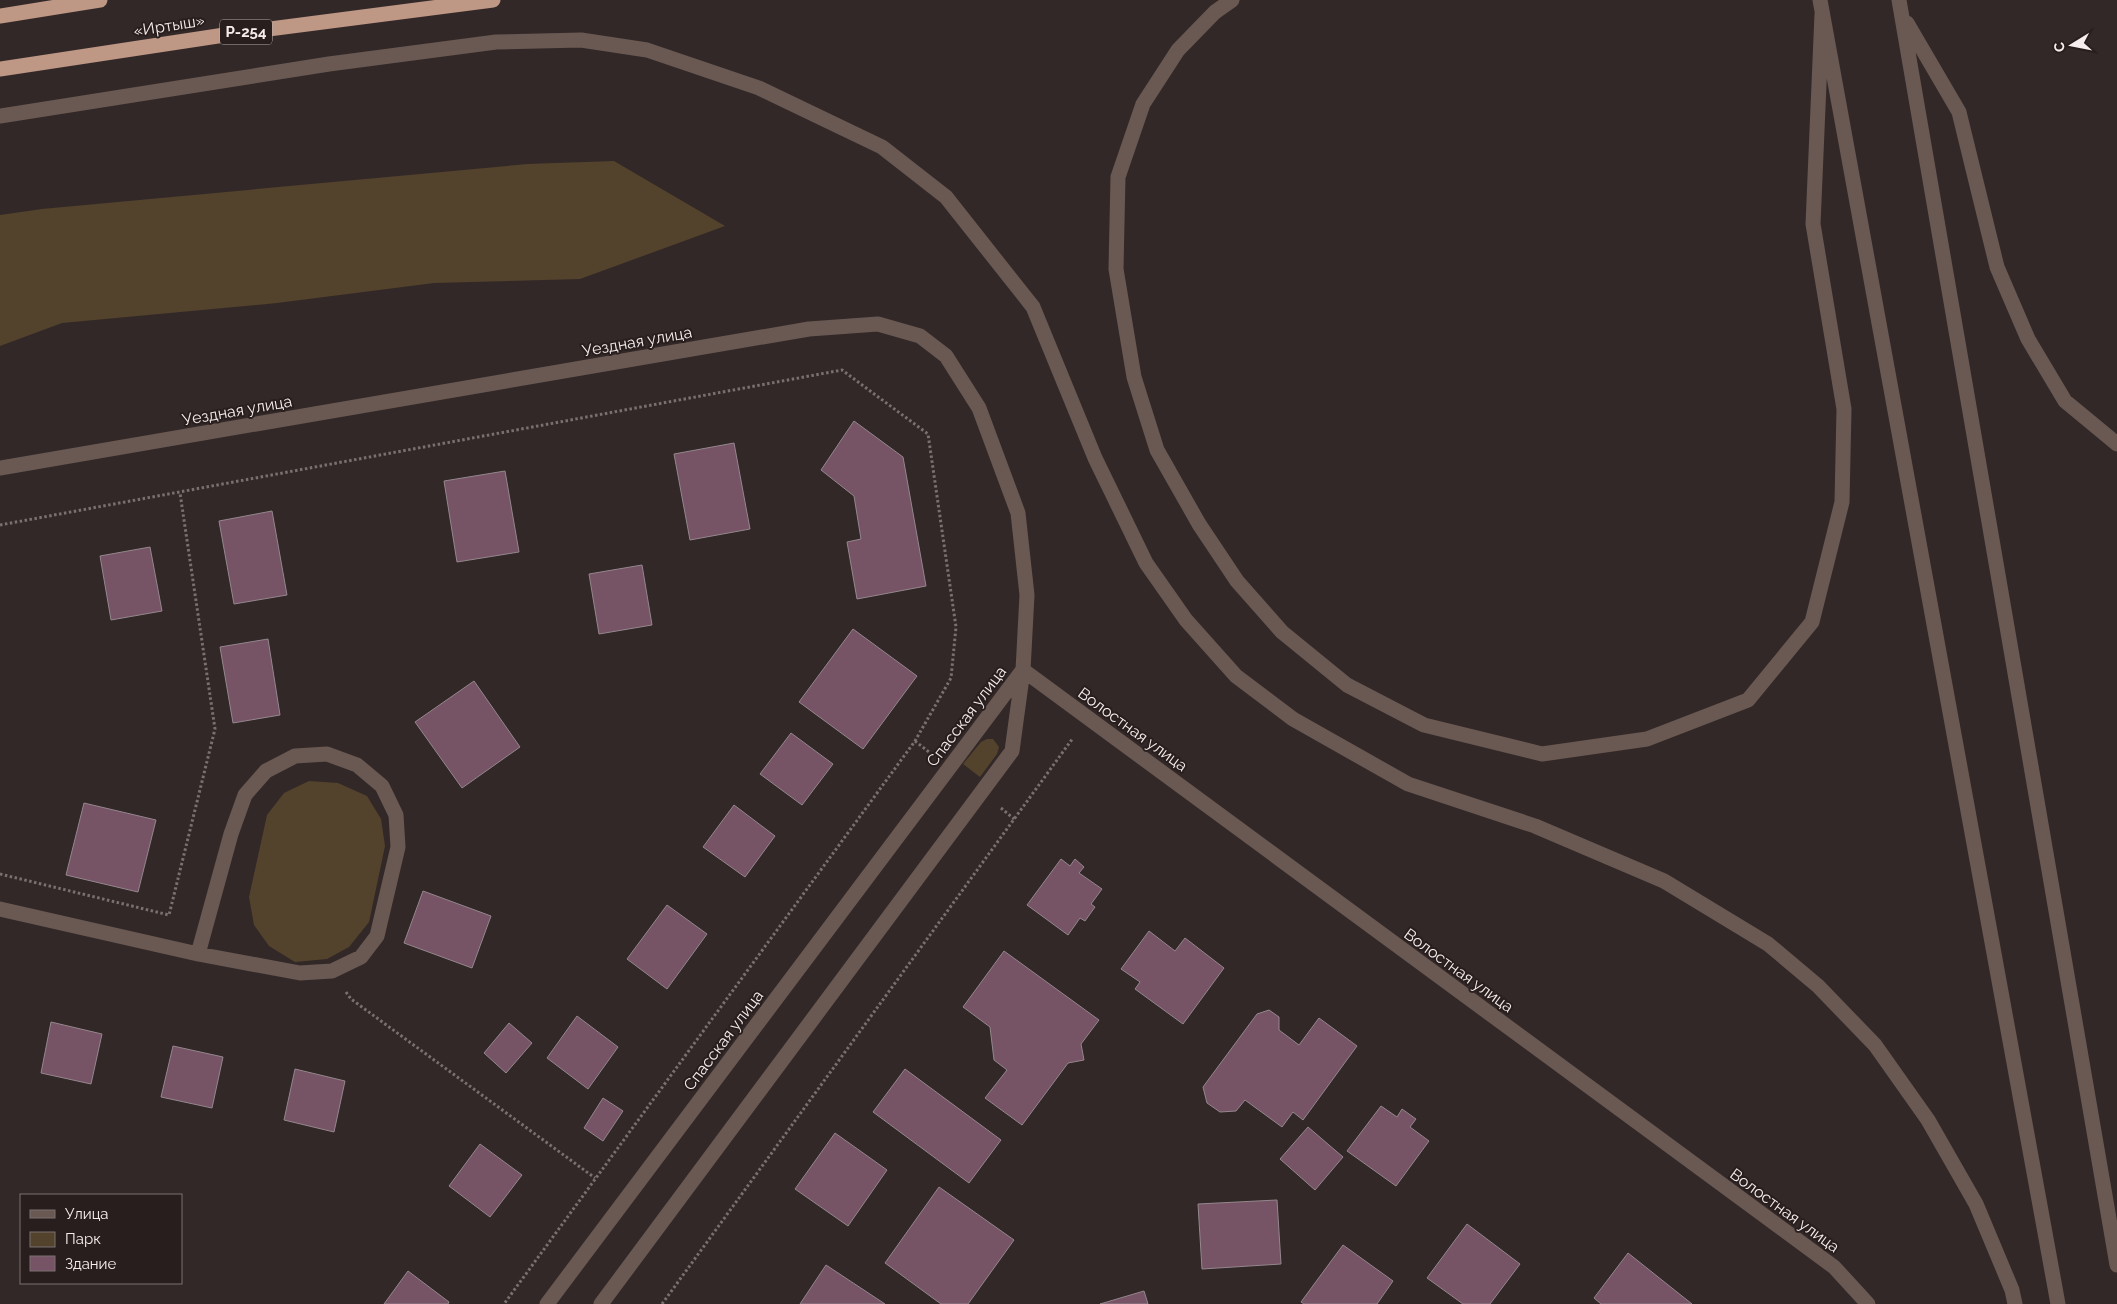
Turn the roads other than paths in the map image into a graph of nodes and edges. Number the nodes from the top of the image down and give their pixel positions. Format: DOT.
graph roads {
  1 [pos="72,0"];
  2 [pos="100,0"];
  3 [pos="493,0"];
  4 [pos="1232,0"];
  5 [pos="54,6"];
  6 [pos="1821,7"];
  7 [pos="1900,7"];
  8 [pos="0,16"];
  9 [pos="0,69"];
  10 [pos="0,116"];
  11 [pos="2117,444"];
  12 [pos="0,468"];
  13 [pos="1023,670"];
  14 [pos="0,909"];
  15 [pos="198,954"];
  16 [pos="2117,1265"];
  17 [pos="547,1304"];
  18 [pos="601,1304"];
  19 [pos="1868,1304"];
  20 [pos="2015,1304"];
  21 [pos="2058,1304"];
  1 -- 5 [label="street"];
  2 -- 5 [label="highway"];
  3 -- 9 [label="highway, «Иртыш» / Р-254"];
  4 -- 6 [label="street"];
  5 -- 8 [label="highway"];
  6 -- 21 [label="street"];
  7 -- 11 [label="street"];
  7 -- 16 [label="street"];
  10 -- 20 [label="street"];
  12 -- 13 [label="street, Уездная улица"];
  13 -- 17 [label="street, Спасская улица"];
  13 -- 18 [label="street, Спасская улица"];
  13 -- 19 [label="street, Волостная улица"];
  14 -- 15 [label="street"];
  15 -- 15 [label="street"];
}
